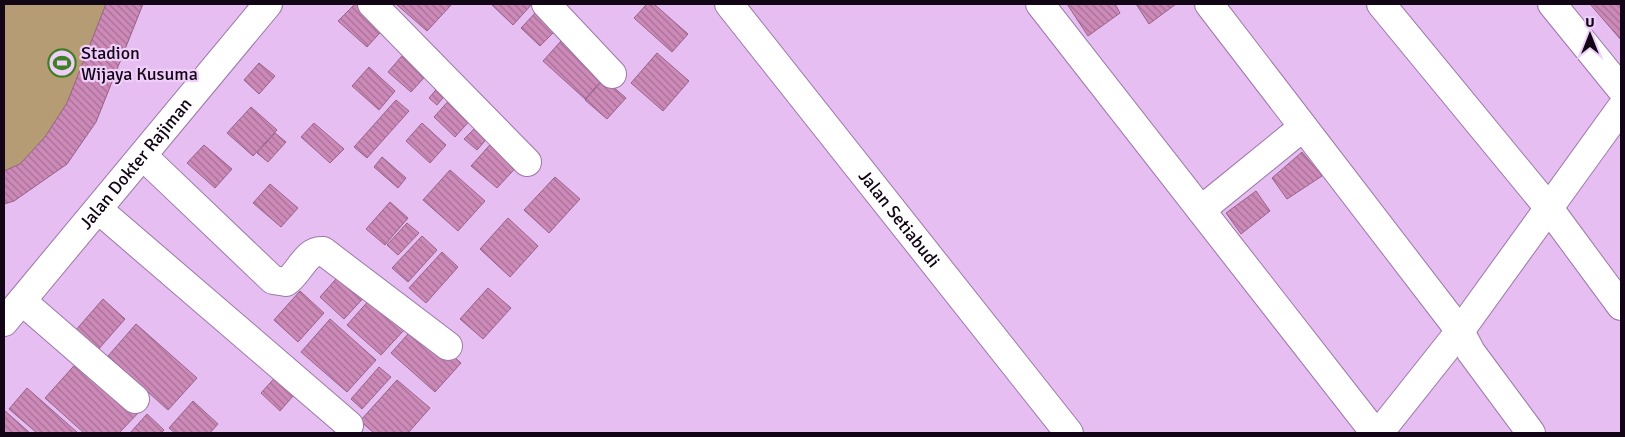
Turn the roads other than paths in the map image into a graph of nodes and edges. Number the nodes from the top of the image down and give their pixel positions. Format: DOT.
graph roads {
  1 [pos="268,4"];
  2 [pos="372,4"];
  3 [pos="546,4"];
  4 [pos="1040,4"];
  5 [pos="1209,4"];
  6 [pos="1381,4"];
  7 [pos="1552,4"];
  8 [pos="737,7"];
  9 [pos="612,74"];
  10 [pos="1621,89"];
  11 [pos="1621,108"];
  12 [pos="1303,127"];
  13 [pos="142,156"];
  14 [pos="528,162"];
  15 [pos="1548,207"];
  16 [pos="98,210"];
  17 [pos="1201,210"];
  18 [pos="22,301"];
  19 [pos="1621,306"];
  20 [pos="4,322"];
  21 [pos="1460,331"];
  22 [pos="448,346"];
  23 [pos="135,399"];
  24 [pos="349,426"];
  25 [pos="1069,433"];
  26 [pos="1375,433"];
  27 [pos="1379,433"];
  28 [pos="1531,433"];
  1 -- 13 [label="street, Jalan Dokter Rajiman"];
  2 -- 14 [label="street"];
  3 -- 9 [label="street"];
  4 -- 17 [label="street"];
  5 -- 12 [label="street"];
  6 -- 15 [label="street"];
  7 -- 10 [label="street"];
  8 -- 25 [label="street, Jalan Setiabudi"];
  11 -- 15 [label="street"];
  12 -- 17 [label="street"];
  12 -- 21 [label="street"];
  13 -- 16 [label="street, Jalan Dokter Rajiman"];
  13 -- 22 [label="street"];
  15 -- 19 [label="street"];
  15 -- 21 [label="street"];
  16 -- 18 [label="street, Jalan Dokter Rajiman"];
  16 -- 24 [label="street"];
  17 -- 26 [label="street"];
  18 -- 20 [label="street, Jalan Dokter Rajiman"];
  18 -- 23 [label="street"];
  21 -- 27 [label="street"];
  21 -- 28 [label="street"];
}
